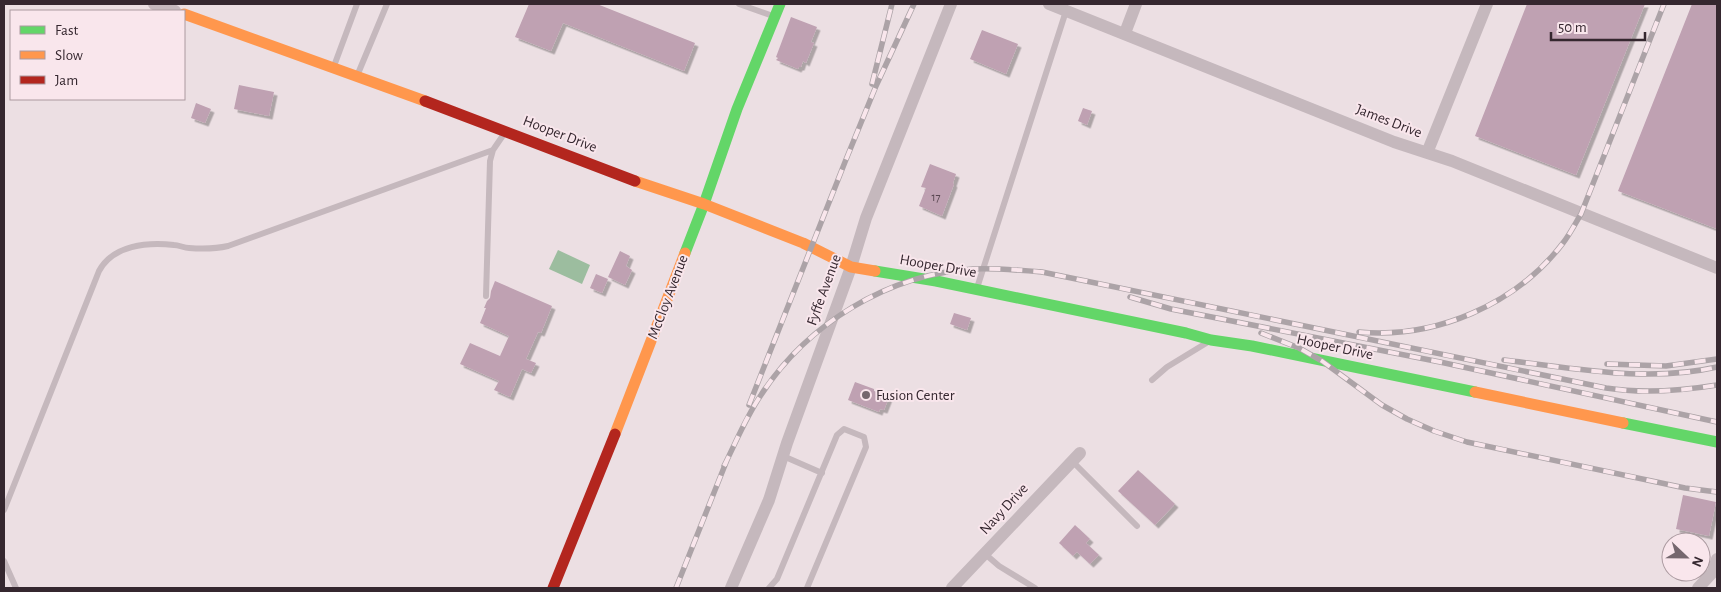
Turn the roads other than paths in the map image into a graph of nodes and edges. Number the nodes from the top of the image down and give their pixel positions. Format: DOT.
graph roads {
  1 [pos="154,4"];
  2 [pos="358,4"];
  3 [pos="387,4"];
  4 [pos="739,4"];
  5 [pos="780,4"];
  6 [pos="951,4"];
  7 [pos="1049,4"];
  8 [pos="1136,4"];
  9 [pos="1487,4"];
  10 [pos="172,10"];
  11 [pos="1066,11"];
  12 [pos="185,14"];
  13 [pos="775,17"];
  14 [pos="1125,33"];
  15 [pos="333,68"];
  16 [pos="357,77"];
  17 [pos="506,131"];
  18 [pos="493,150"];
  19 [pos="1427,153"];
  20 [pos="704,204"];
  21 [pos="850,267"];
  22 [pos="1717,268"];
  23 [pos="977,289"];
  24 [pos="486,296"];
  25 [pos="1211,340"];
  26 [pos="1152,380"];
  27 [pos="1717,442"];
  28 [pos="783,456"];
  29 [pos="1076,457"];
  30 [pos="822,473"];
  31 [pos="4,510"];
  32 [pos="1138,526"];
  33 [pos="984,553"];
  34 [pos="1717,559"];
  35 [pos="4,561"];
  36 [pos="16,588"];
  37 [pos="553,588"];
  38 [pos="731,588"];
  39 [pos="769,588"];
  40 [pos="806,588"];
  41 [pos="952,588"];
  42 [pos="1034,588"];
  43 [pos="1698,588"];
  1 -- 10 [label="street"];
  2 -- 15 [label="lane"];
  3 -- 16 [label="lane"];
  4 -- 13 [label="lane"];
  5 -- 13 [label="street, McCloy Avenue"];
  6 -- 21 [label="street, Fyffe Avenue"];
  7 -- 11 [label="street, James Drive"];
  8 -- 14 [label="street"];
  9 -- 19 [label="street"];
  11 -- 14 [label="street, James Drive"];
  11 -- 23 [label="lane"];
  12 -- 15 [label="street, Hooper Drive"];
  13 -- 20 [label="street, McCloy Avenue"];
  14 -- 19 [label="street, James Drive"];
  15 -- 16 [label="street, Hooper Drive"];
  16 -- 17 [label="street, Hooper Drive"];
  17 -- 18 [label="lane"];
  17 -- 20 [label="street, Hooper Drive"];
  18 -- 24 [label="lane"];
  18 -- 31 [label="lane"];
  19 -- 22 [label="street, James Drive"];
  20 -- 21 [label="street, Hooper Drive"];
  20 -- 37 [label="street, McCloy Avenue"];
  21 -- 23 [label="street, Hooper Drive"];
  21 -- 28 [label="street, Fyffe Avenue"];
  23 -- 25 [label="street, Hooper Drive"];
  25 -- 26 [label="lane"];
  25 -- 27 [label="street, Hooper Drive"];
  28 -- 30 [label="lane"];
  28 -- 38 [label="street, Fyffe Avenue"];
  29 -- 32 [label="lane"];
  29 -- 33 [label="street, Navy Drive"];
  30 -- 39 [label="lane"];
  30 -- 40 [label="lane"];
  33 -- 41 [label="street, Navy Drive"];
  33 -- 42 [label="lane"];
  34 -- 43 [label="street"];
  35 -- 36 [label="lane"];
}
